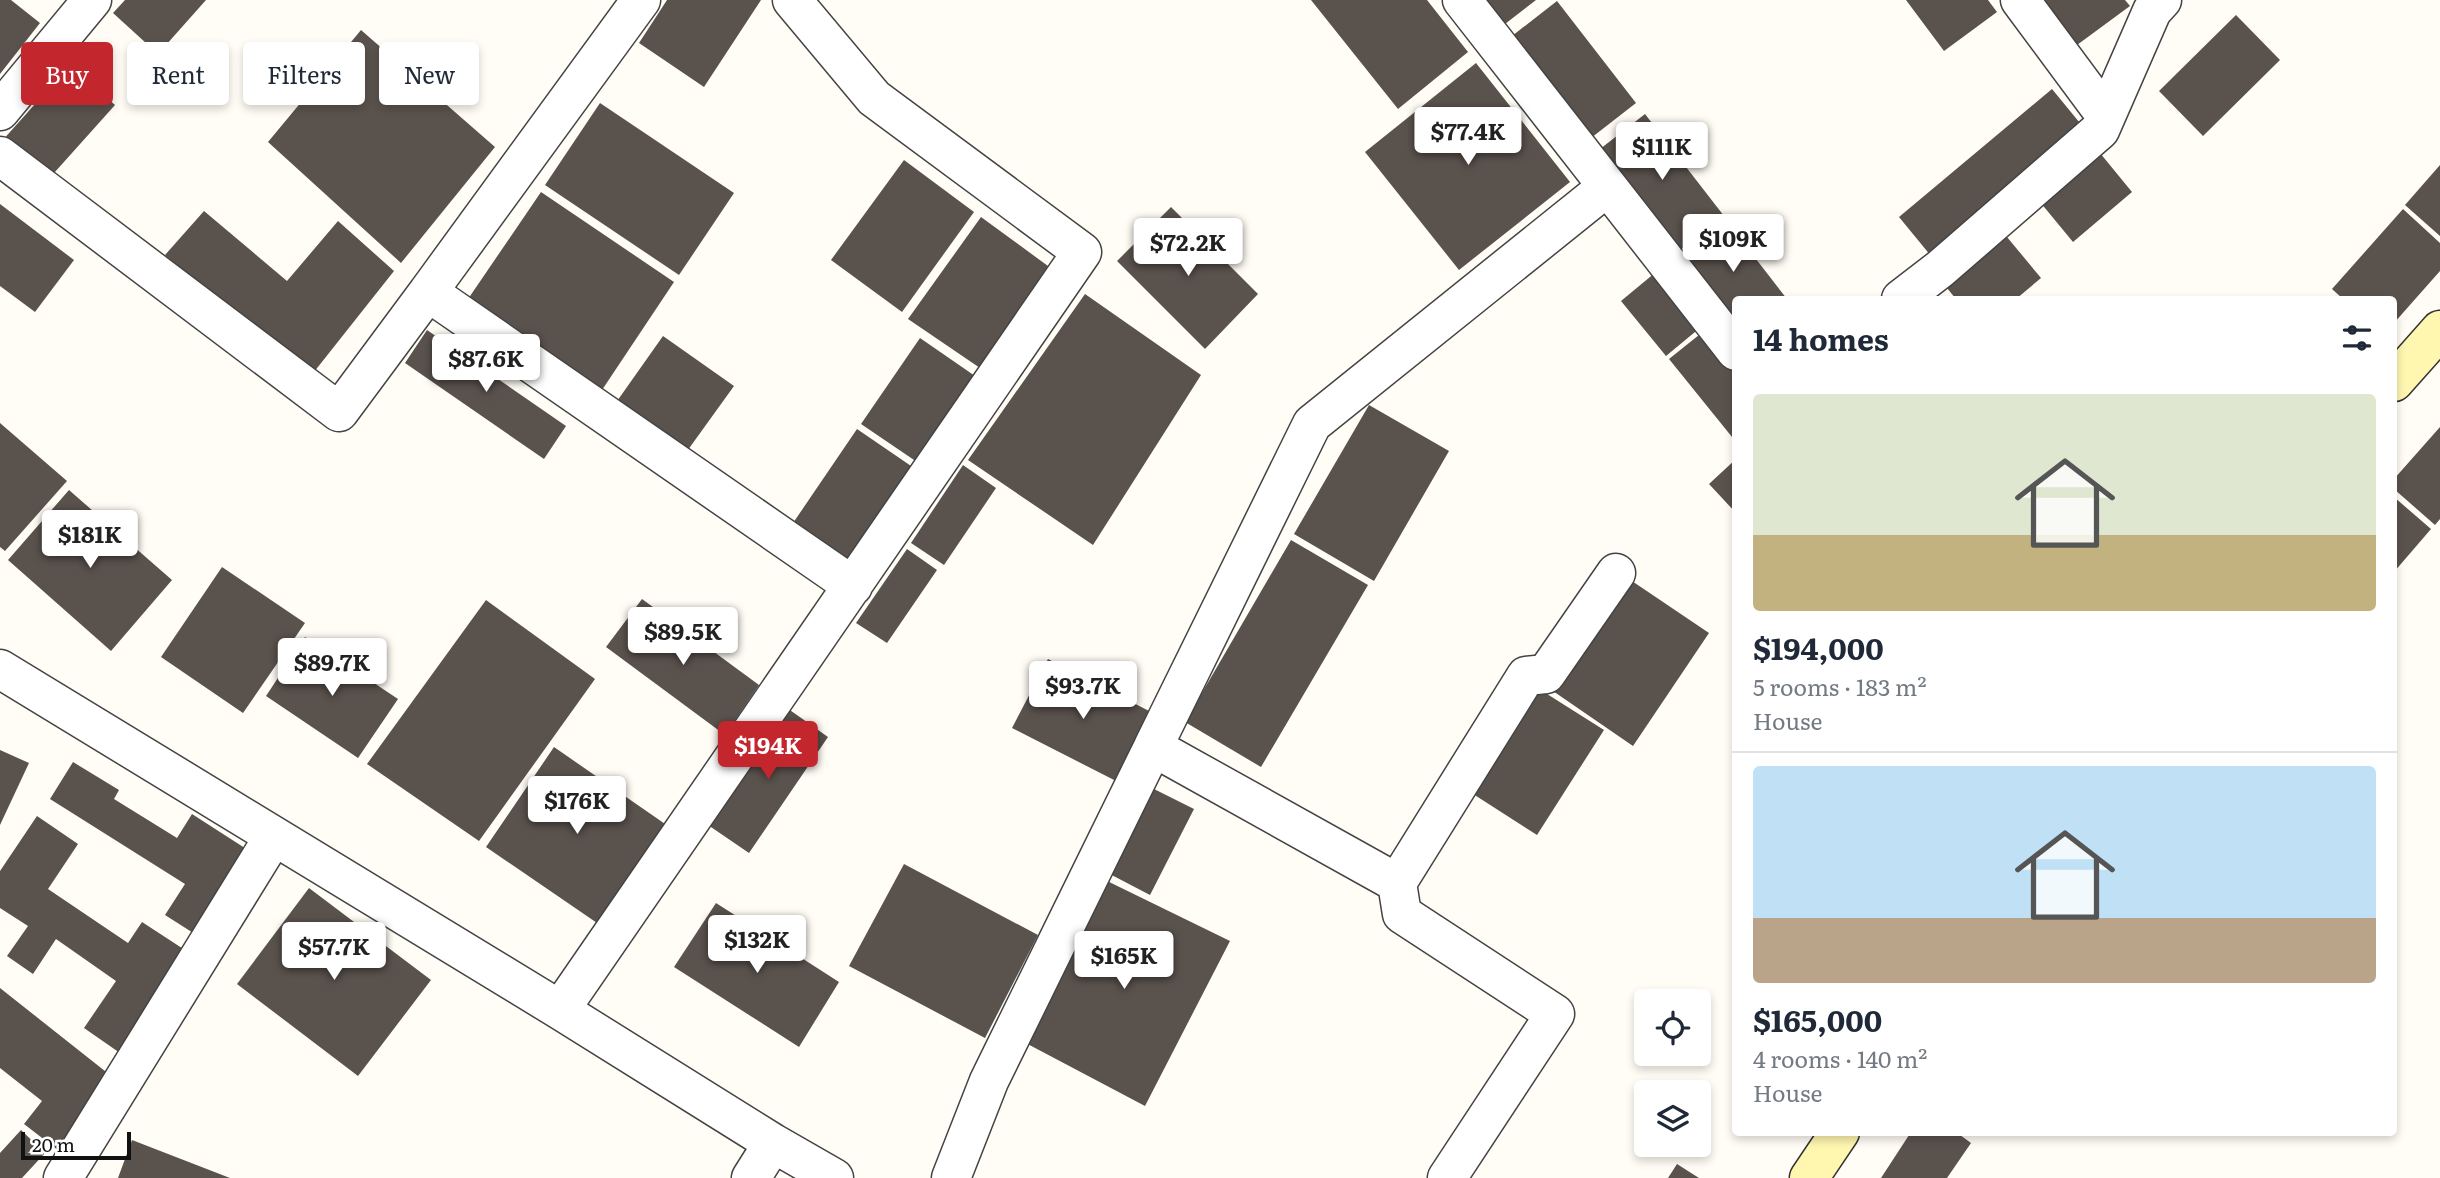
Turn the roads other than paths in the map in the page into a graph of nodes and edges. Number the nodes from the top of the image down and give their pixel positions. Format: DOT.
graph roads {
  1 [pos="92,0"];
  2 [pos="641,0"];
  3 [pos="792,0"];
  4 [pos="1462,0"];
  5 [pos="2020,0"];
  6 [pos="2162,0"];
  7 [pos="0,111"];
  8 [pos="2106,116"];
  9 [pos="0,156"];
  10 [pos="1607,187"];
  11 [pos="428,292"];
  12 [pos="1905,296"];
  13 [pos="2440,330"];
  14 [pos="1732,346"];
  15 [pos="2397,379"];
  16 [pos="1616,573"];
  17 [pos="853,586"];
  18 [pos="0,669"];
  19 [pos="1153,747"];
  20 [pos="274,836"];
  21 [pos="1397,883"];
  22 [pos="560,1010"];
  23 [pos="1837,1136"];
  24 [pos="773,1143"];
  25 [pos="63,1178"];
  26 [pos="751,1178"];
  27 [pos="834,1178"];
  28 [pos="950,1178"];
  29 [pos="1447,1178"];
  30 [pos="1809,1178"];
  1 -- 7 [label="street"];
  2 -- 11 [label="street"];
  3 -- 17 [label="street"];
  4 -- 10 [label="street"];
  5 -- 8 [label="street"];
  6 -- 8 [label="street"];
  8 -- 12 [label="street"];
  9 -- 11 [label="street"];
  10 -- 14 [label="street"];
  10 -- 19 [label="street"];
  11 -- 17 [label="street"];
  13 -- 15 [label="main road"];
  16 -- 21 [label="street"];
  17 -- 22 [label="street"];
  18 -- 20 [label="street"];
  19 -- 21 [label="street"];
  19 -- 28 [label="street"];
  20 -- 22 [label="street"];
  20 -- 25 [label="street"];
  21 -- 29 [label="street"];
  22 -- 24 [label="street"];
  23 -- 30 [label="main road"];
  24 -- 26 [label="street"];
  24 -- 27 [label="street"];
}
